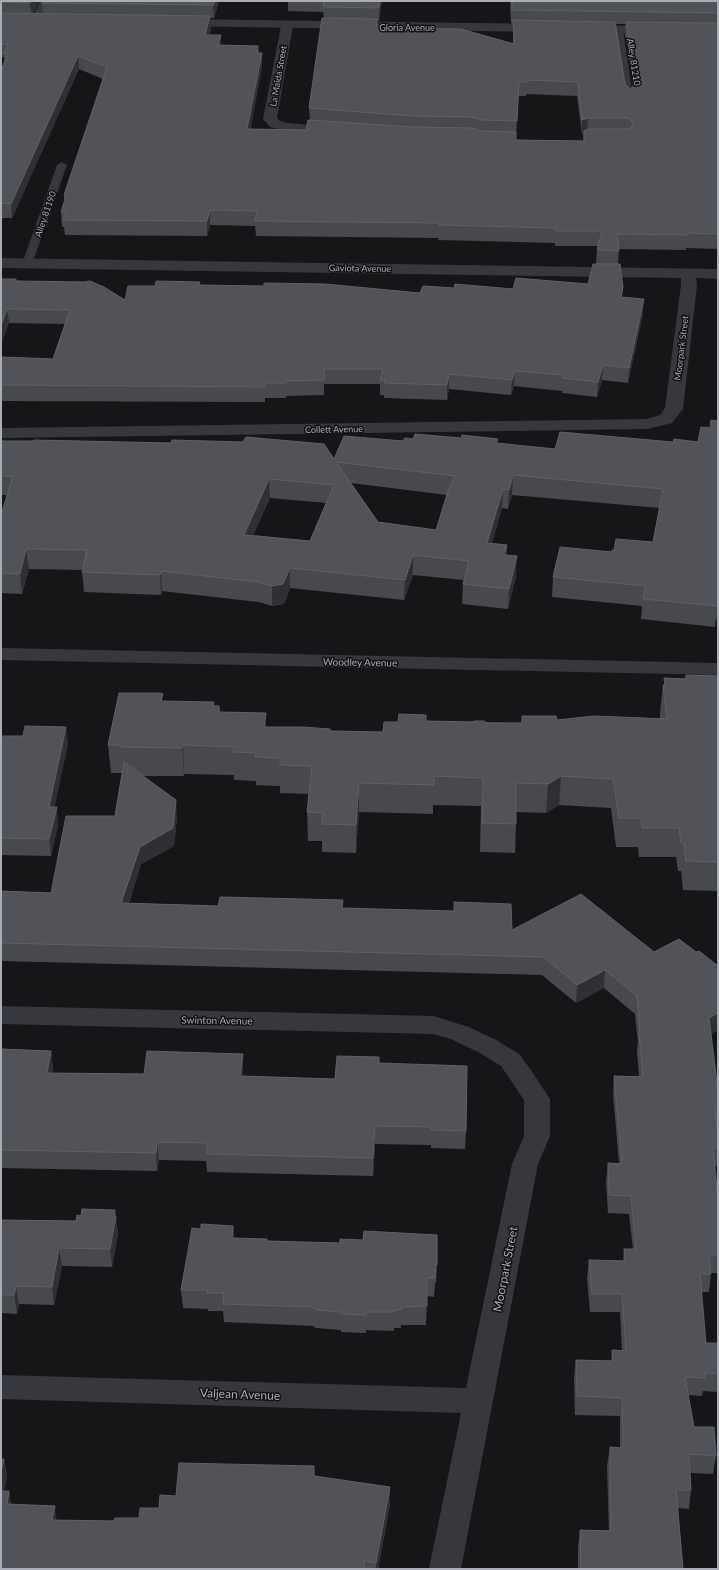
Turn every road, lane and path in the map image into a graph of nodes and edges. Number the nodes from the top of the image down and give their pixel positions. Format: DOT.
graph roads {
  1 [pos="44,1"];
  2 [pos="22,21"];
  3 [pos="35,22"];
  4 [pos="50,22"];
  5 [pos="168,23"];
  6 [pos="287,26"];
  7 [pos="555,28"];
  8 [pos="571,29"];
  9 [pos="619,29"];
  10 [pos="665,30"];
  11 [pos="629,98"];
  12 [pos="348,132"];
  13 [pos="62,165"];
  14 [pos="1,263"];
  15 [pos="27,264"];
  16 [pos="688,274"];
  17 [pos="718,274"];
  18 [pos="666,419"];
  19 [pos="1,433"];
  20 [pos="1,654"];
  21 [pos="718,669"];
  22 [pos="1,1015"];
  23 [pos="433,1025"];
  24 [pos="1,1387"];
  25 [pos="478,1401"];
  26 [pos="445,1569"];
  1 -- 3 [label="lane"];
  2 -- 3 [label="street"];
  3 -- 4 [label="street"];
  5 -- 6 [label="street, Gloria Avenue"];
  6 -- 7 [label="street, Gloria Avenue"];
  6 -- 12 [label="street, La Maida Street"];
  8 -- 9 [label="street"];
  9 -- 10 [label="street"];
  9 -- 11 [label="lane, Alley 81210"];
  13 -- 15 [label="lane, Alley 81190"];
  14 -- 15 [label="street, Gaviota Avenue"];
  15 -- 16 [label="street, Gaviota Avenue"];
  16 -- 17 [label="street, Gaviota Avenue"];
  16 -- 18 [label="street, Moorpark Street"];
  18 -- 19 [label="street, Collett Avenue"];
  20 -- 21 [label="street, Woodley Avenue"];
  22 -- 23 [label="street, Swinton Avenue"];
  23 -- 25 [label="street, Moorpark Street"];
  24 -- 25 [label="street, Valjean Avenue"];
  25 -- 26 [label="street, Moorpark Street"];
}
